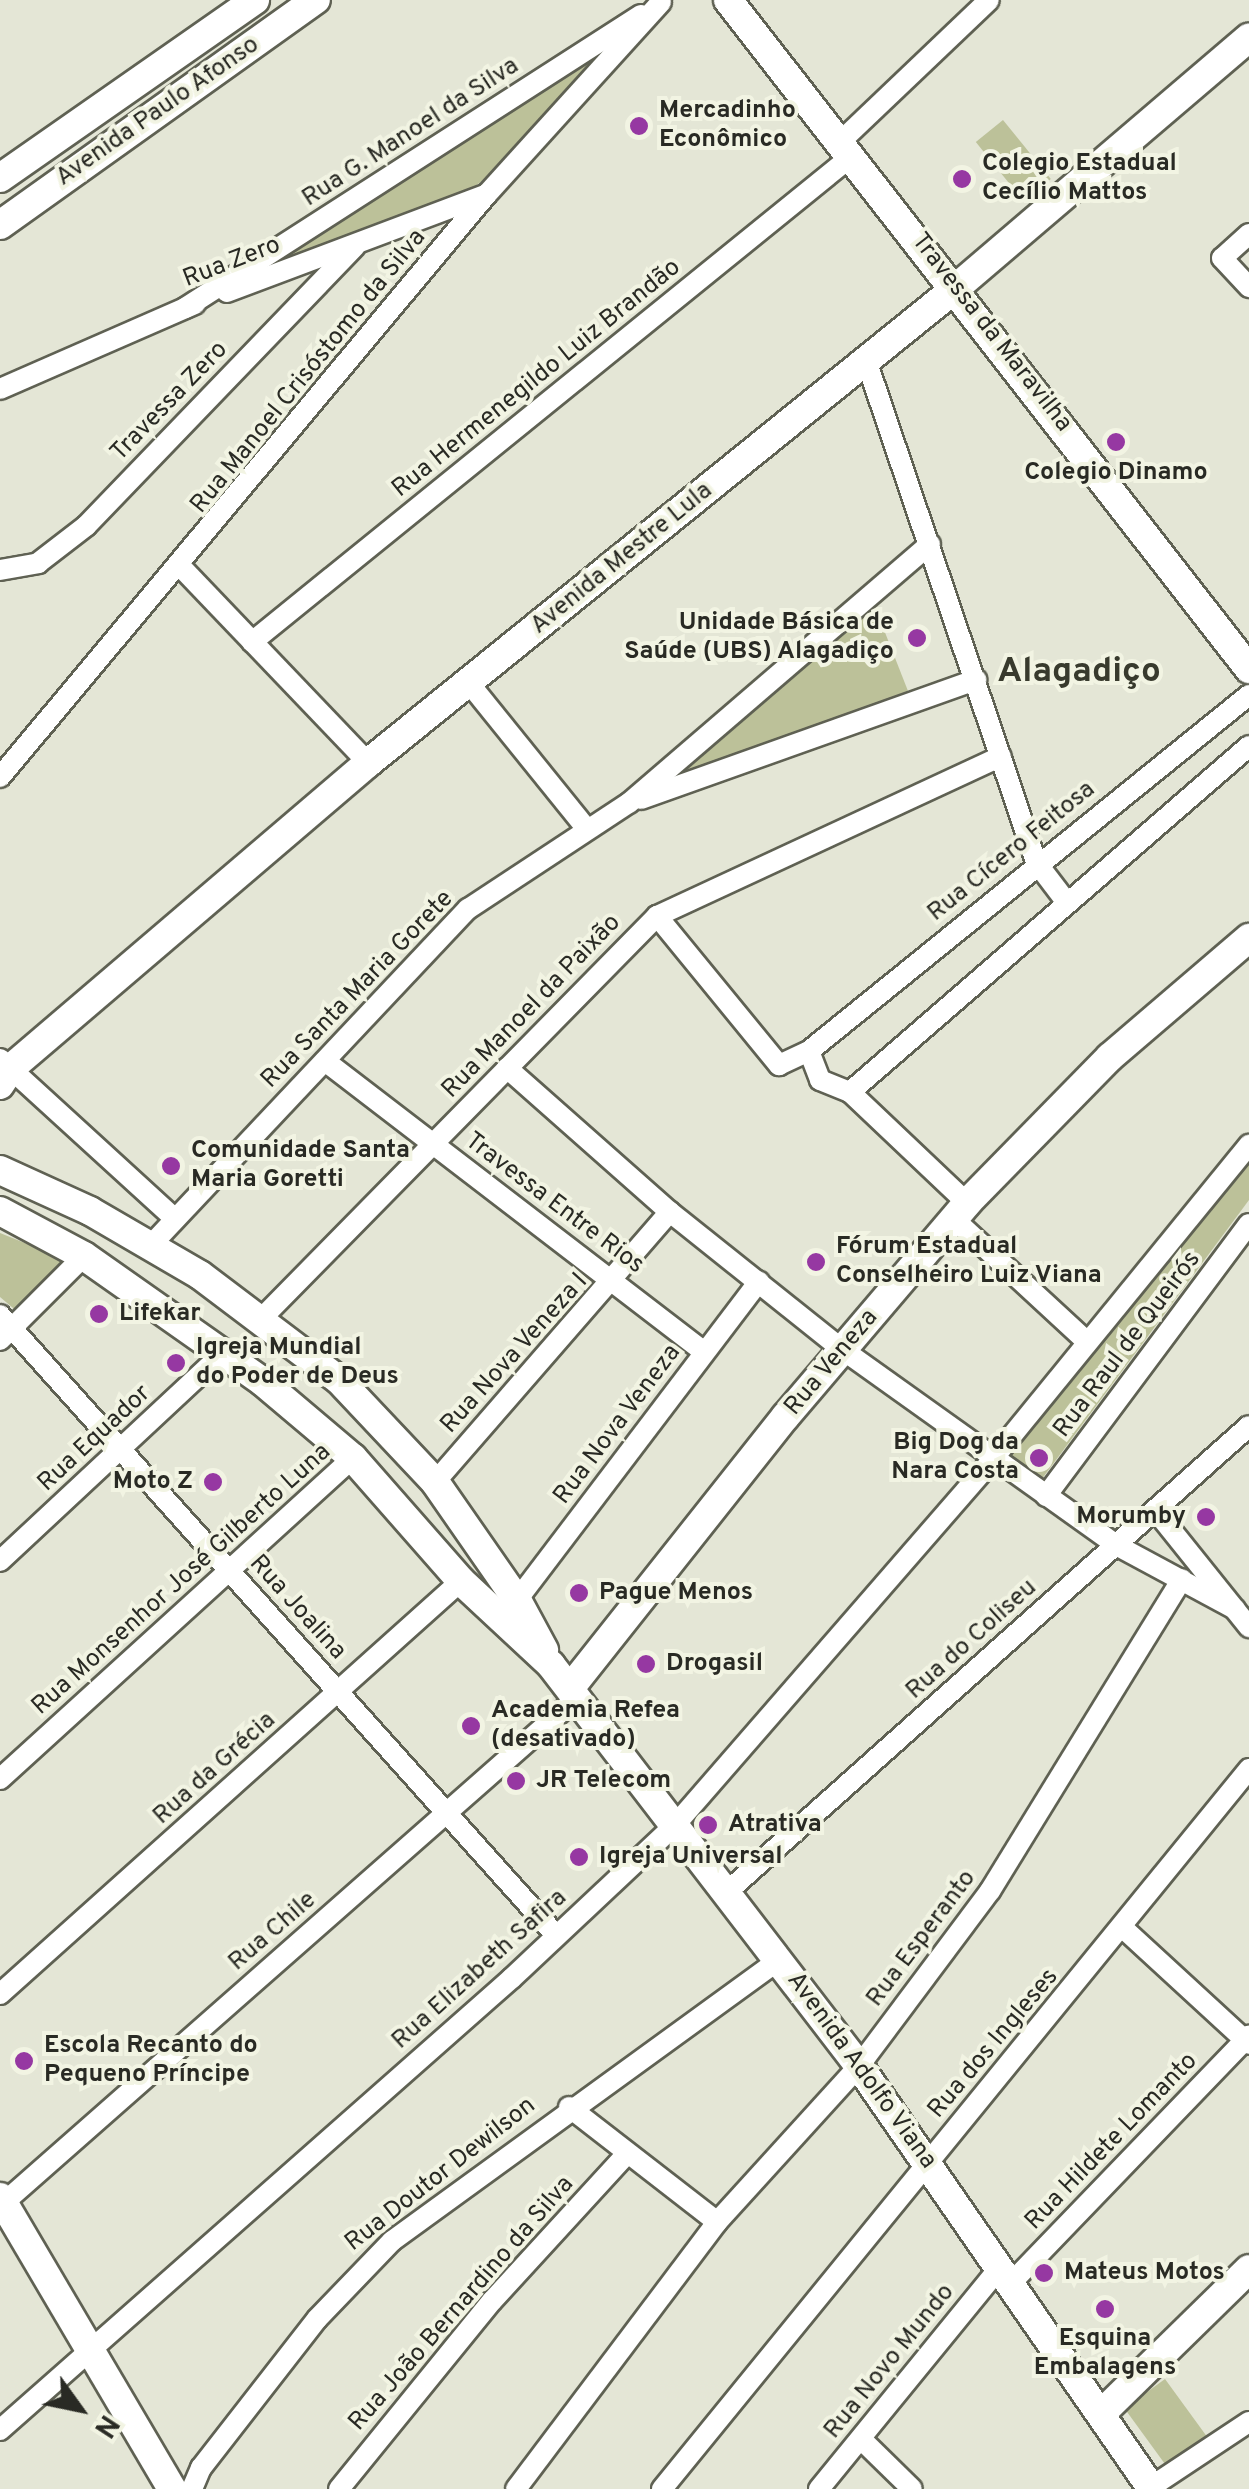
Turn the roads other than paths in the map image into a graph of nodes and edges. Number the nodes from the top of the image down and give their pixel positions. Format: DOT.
graph roads {
  1 [pos="255,0"];
  2 [pos="316,0"];
  3 [pos="728,0"];
  4 [pos="989,0"];
  5 [pos="662,1"];
  6 [pos="1249,38"];
  7 [pos="847,148"];
  8 [pos="0,178"];
  9 [pos="487,194"];
  10 [pos="0,225"];
  11 [pos="1249,234"];
  12 [pos="360,241"];
  13 [pos="957,287"];
  14 [pos="1249,287"];
  15 [pos="185,308"];
  16 [pos="866,360"];
  17 [pos="0,390"];
  18 [pos="930,544"];
  19 [pos="182,567"];
  20 [pos="0,570"];
  21 [pos="252,642"];
  22 [pos="1249,669"];
  23 [pos="976,680"];
  24 [pos="469,683"];
  25 [pos="1249,695"];
  26 [pos="1249,746"];
  27 [pos="1001,756"];
  28 [pos="368,763"];
  29 [pos="2,772"];
  30 [pos="629,803"];
  31 [pos="586,827"];
  32 [pos="1036,862"];
  33 [pos="1065,900"];
  34 [pos="657,916"];
  35 [pos="1249,938"];
  36 [pos="808,1051"];
  37 [pos="325,1061"];
  38 [pos="506,1068"];
  39 [pos="4,1071"];
  40 [pos="850,1092"];
  41 [pos="1249,1145"];
  42 [pos="434,1146"];
  43 [pos="0,1170"];
  44 [pos="961,1211"];
  45 [pos="0,1212"];
  46 [pos="670,1212"];
  47 [pos="175,1219"];
  48 [pos="1249,1224"];
  49 [pos="151,1244"];
  50 [pos="84,1256"];
  51 [pos="200,1274"];
  52 [pos="615,1280"];
  53 [pos="759,1281"];
  54 [pos="173,1318"];
  55 [pos="262,1318"];
  56 [pos="4,1328"];
  57 [pos="1086,1341"];
  58 [pos="843,1350"];
  59 [pos="704,1352"];
  60 [pos="223,1353"];
  61 [pos="1249,1426"];
  62 [pos="122,1450"];
  63 [pos="353,1458"];
  64 [pos="992,1460"];
  65 [pos="442,1492"];
  66 [pos="1046,1496"];
  67 [pos="1156,1511"];
  68 [pos="408,1521"];
  69 [pos="1116,1544"];
  70 [pos="0,1561"];
  71 [pos="229,1571"];
  72 [pos="1182,1579"];
  73 [pos="461,1581"];
  74 [pos="518,1600"];
  75 [pos="1235,1610"];
  76 [pos="1249,1627"];
  77 [pos="552,1665"];
  78 [pos="339,1692"];
  79 [pos="575,1692"];
  80 [pos="1249,1769"];
  81 [pos="0,1778"];
  82 [pos="446,1813"];
  83 [pos="676,1824"];
  84 [pos="728,1891"];
  85 [pos="1123,1928"];
  86 [pos="556,1935"];
  87 [pos="779,1960"];
  88 [pos="0,1994"];
  89 [pos="1248,2040"];
  90 [pos="859,2066"];
  91 [pos="570,2107"];
  92 [pos="626,2155"];
  93 [pos="929,2163"];
  94 [pos="1,2202"];
  95 [pos="717,2222"];
  96 [pos="1249,2269"];
  97 [pos="1006,2275"];
  98 [pos="91,2352"];
  99 [pos="1103,2412"];
  100 [pos="1249,2422"];
  101 [pos="0,2430"];
  102 [pos="861,2438"];
  103 [pos="175,2488"];
  104 [pos="1150,2488"];
  105 [pos="340,2489"];
  106 [pos="516,2489"];
  107 [pos="662,2489"];
  108 [pos="819,2489"];
  109 [pos="912,2489"];
  1 -- 8 [label="main road, Avenida Paulo Afonso"];
  2 -- 10 [label="main road, Avenida Paulo Afonso"];
  3 -- 7 [label="main road, Travessa da Maravilha"];
  4 -- 7 [label="street, Rua Hermenegildo Luiz Brandão"];
  5 -- 9 [label="street, Rua Manoel Crisóstomo da Silva"];
  5 -- 15 [label="street, Rua G. Manoel da Silva"];
  6 -- 13 [label="main road, Avenida Mestre Lula"];
  7 -- 13 [label="main road, Travessa da Maravilha"];
  7 -- 21 [label="street, Rua Hermenegildo Luiz Brandão"];
  9 -- 12 [label="street, Rua Zero"];
  9 -- 19 [label="street, Rua Manoel Crisóstomo da Silva"];
  11 -- 14 [label="street"];
  12 -- 15 [label="street, Rua Zero"];
  12 -- 20 [label="street, Travessa Zero"];
  13 -- 16 [label="main road, Avenida Mestre Lula"];
  13 -- 22 [label="main road, Travessa da Maravilha"];
  15 -- 17 [label="street, Rua Zero"];
  16 -- 18 [label="street"];
  16 -- 24 [label="main road, Avenida Mestre Lula"];
  18 -- 23 [label="street"];
  18 -- 30 [label="street, Rua Santa Maria Gorete"];
  19 -- 21 [label="street"];
  19 -- 29 [label="street, Rua Manoel Crisóstomo da Silva"];
  21 -- 28 [label="street"];
  23 -- 27 [label="street"];
  23 -- 30 [label="street, Rua Santa Maria Gorete"];
  24 -- 28 [label="main road, Avenida Mestre Lula"];
  24 -- 31 [label="street"];
  25 -- 32 [label="street, Rua Cícero Feitosa"];
  26 -- 33 [label="street"];
  27 -- 32 [label="street"];
  27 -- 34 [label="street, Rua Manoel da Paixão"];
  28 -- 39 [label="main road, Avenida Mestre Lula"];
  30 -- 31 [label="street, Rua Santa Maria Gorete"];
  31 -- 37 [label="street, Rua Santa Maria Gorete"];
  32 -- 33 [label="street"];
  32 -- 36 [label="street, Rua Cícero Feitosa"];
  33 -- 40 [label="street"];
  34 -- 36 [label="street"];
  34 -- 38 [label="street, Rua Manoel da Paixão"];
  35 -- 44 [label="main road, Rua Veneza"];
  36 -- 40 [label="street"];
  37 -- 42 [label="street, Travessa Entre Rios"];
  37 -- 47 [label="street, Rua Santa Maria Gorete"];
  38 -- 42 [label="street, Rua Manoel da Paixão"];
  38 -- 46 [label="street"];
  39 -- 47 [label="street"];
  40 -- 44 [label="street"];
  41 -- 57 [label="street, Rua Elizabeth Safira"];
  42 -- 52 [label="street, Travessa Entre Rios"];
  42 -- 55 [label="street, Rua Manoel da Paixão"];
  43 -- 49 [label="main road, Avenida Adolfo Viana"];
  44 -- 57 [label="street"];
  44 -- 58 [label="main road, Rua Veneza"];
  45 -- 50 [label="main road, Avenida Adolfo Viana"];
  46 -- 52 [label="street, Rua Nova Veneza I"];
  46 -- 53 [label="street"];
  47 -- 49 [label="street, Rua Santa Maria Gorete"];
  48 -- 66 [label="street, Rua Raul de Queirós"];
  49 -- 51 [label="main road, Avenida Adolfo Viana"];
  50 -- 54 [label="main road, Avenida Adolfo Viana"];
  50 -- 56 [label="street"];
  51 -- 54 [label="main road"];
  51 -- 55 [label="main road, Avenida Adolfo Viana"];
  52 -- 59 [label="street, Travessa Entre Rios"];
  52 -- 65 [label="street, Rua Nova Veneza I"];
  53 -- 58 [label="street"];
  53 -- 59 [label="street, Rua Nova Veneza"];
  54 -- 60 [label="main road, Avenida Adolfo Viana"];
  55 -- 65 [label="main road, Avenida Adolfo Viana"];
  56 -- 62 [label="street, Rua Joalina"];
  57 -- 64 [label="street, Rua Elizabeth Safira"];
  58 -- 64 [label="street"];
  58 -- 79 [label="main road, Rua Veneza"];
  59 -- 74 [label="street, Rua Nova Veneza"];
  60 -- 62 [label="street, Rua Equador"];
  60 -- 63 [label="main road, Avenida Adolfo Viana"];
  61 -- 67 [label="street, Rua do Coliseu"];
  62 -- 70 [label="street, Rua Equador"];
  62 -- 71 [label="street, Rua Joalina"];
  63 -- 68 [label="main road, Avenida Adolfo Viana"];
  63 -- 71 [label="street, Rua Monsenhor José Gilberto Luna"];
  64 -- 66 [label="street"];
  64 -- 83 [label="street, Rua Elizabeth Safira"];
  65 -- 68 [label="main road"];
  65 -- 74 [label="main road, Avenida Adolfo Viana"];
  66 -- 69 [label="street"];
  67 -- 69 [label="street, Rua do Coliseu"];
  67 -- 75 [label="street"];
  68 -- 73 [label="main road, Avenida Adolfo Viana"];
  69 -- 72 [label="street"];
  69 -- 84 [label="street, Rua do Coliseu"];
  71 -- 78 [label="street, Rua Joalina"];
  71 -- 81 [label="street, Rua Monsenhor José Gilberto Luna"];
  72 -- 75 [label="street"];
  72 -- 90 [label="street, Rua Esperanto"];
  73 -- 77 [label="main road, Avenida Adolfo Viana"];
  73 -- 78 [label="street, Rua da Grécia"];
  74 -- 77 [label="main road, Avenida Adolfo Viana"];
  75 -- 76 [label="street"];
  77 -- 79 [label="main road, Avenida Adolfo Viana"];
  78 -- 82 [label="street, Rua Joalina"];
  78 -- 88 [label="street, Rua da Grécia"];
  79 -- 82 [label="street, Rua Chile"];
  79 -- 83 [label="main road, Avenida Adolfo Viana"];
  80 -- 85 [label="street, Rua dos Ingleses"];
  82 -- 86 [label="street, Rua Joalina"];
  82 -- 94 [label="street, Rua Chile"];
  83 -- 84 [label="main road, Avenida Adolfo Viana"];
  83 -- 86 [label="street, Rua Elizabeth Safira"];
  84 -- 87 [label="main road, Avenida Adolfo Viana"];
  85 -- 89 [label="street"];
  85 -- 93 [label="street, Rua dos Ingleses"];
  86 -- 98 [label="street, Rua Elizabeth Safira"];
  87 -- 90 [label="main road, Avenida Adolfo Viana"];
  87 -- 91 [label="street, Rua Doutor Dewilson"];
  89 -- 97 [label="street, Rua Hildete Lomanto"];
  90 -- 93 [label="main road, Avenida Adolfo Viana"];
  90 -- 95 [label="street, Rua Esperanto"];
  91 -- 92 [label="street"];
  91 -- 103 [label="street, Rua Doutor Dewilson"];
  92 -- 95 [label="street"];
  92 -- 105 [label="street, Rua João Bernardino da Silva"];
  93 -- 97 [label="main road, Avenida Adolfo Viana"];
  93 -- 107 [label="street, Rua dos Ingleses"];
  94 -- 98 [label="main road"];
  95 -- 106 [label="street, Rua Esperanto"];
  96 -- 99 [label="main road"];
  97 -- 99 [label="main road, Avenida Adolfo Viana"];
  97 -- 102 [label="street, Rua Novo Mundo"];
  98 -- 101 [label="street, Rua Elizabeth Safira"];
  98 -- 103 [label="main road"];
  99 -- 104 [label="main road, Avenida Adolfo Viana"];
  100 -- 104 [label="street"];
  102 -- 108 [label="street, Rua Novo Mundo"];
  102 -- 109 [label="street"];
}
